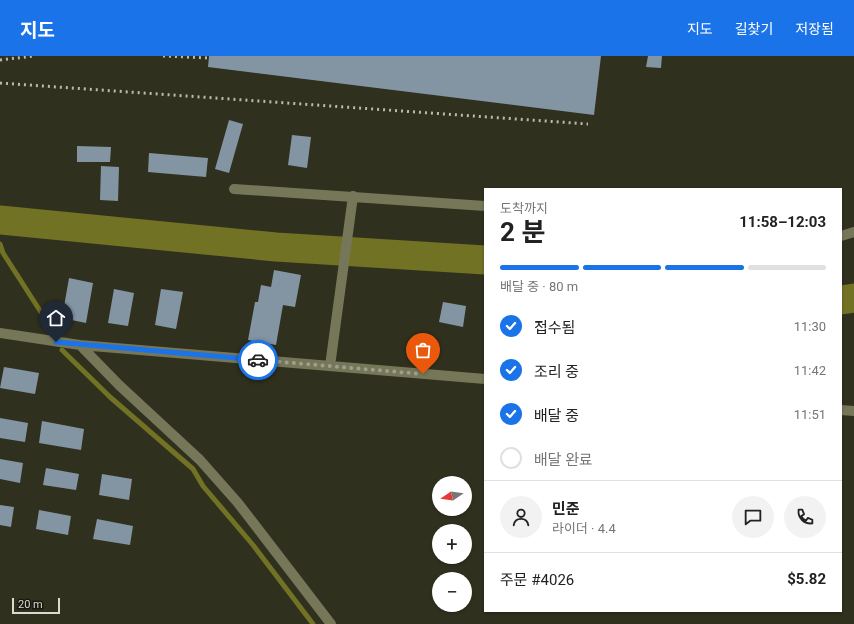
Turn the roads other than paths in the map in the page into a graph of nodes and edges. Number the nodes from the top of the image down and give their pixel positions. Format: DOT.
graph roads {
  1 [pos="234,189"];
  2 [pos="353,196"];
  3 [pos="484,206"];
  4 [pos="854,232"];
  5 [pos="842,236"];
  6 [pos="0,333"];
  7 [pos="80,345"];
  8 [pos="330,366"];
  9 [pos="484,379"];
  10 [pos="842,410"];
  11 [pos="854,411"];
  12 [pos="331,624"];
  1 -- 2 [label="street"];
  2 -- 3 [label="street"];
  2 -- 8 [label="street"];
  4 -- 5 [label="street"];
  6 -- 7 [label="street"];
  7 -- 8 [label="street"];
  7 -- 12 [label="street"];
  8 -- 9 [label="street"];
  10 -- 11 [label="street"];
}
